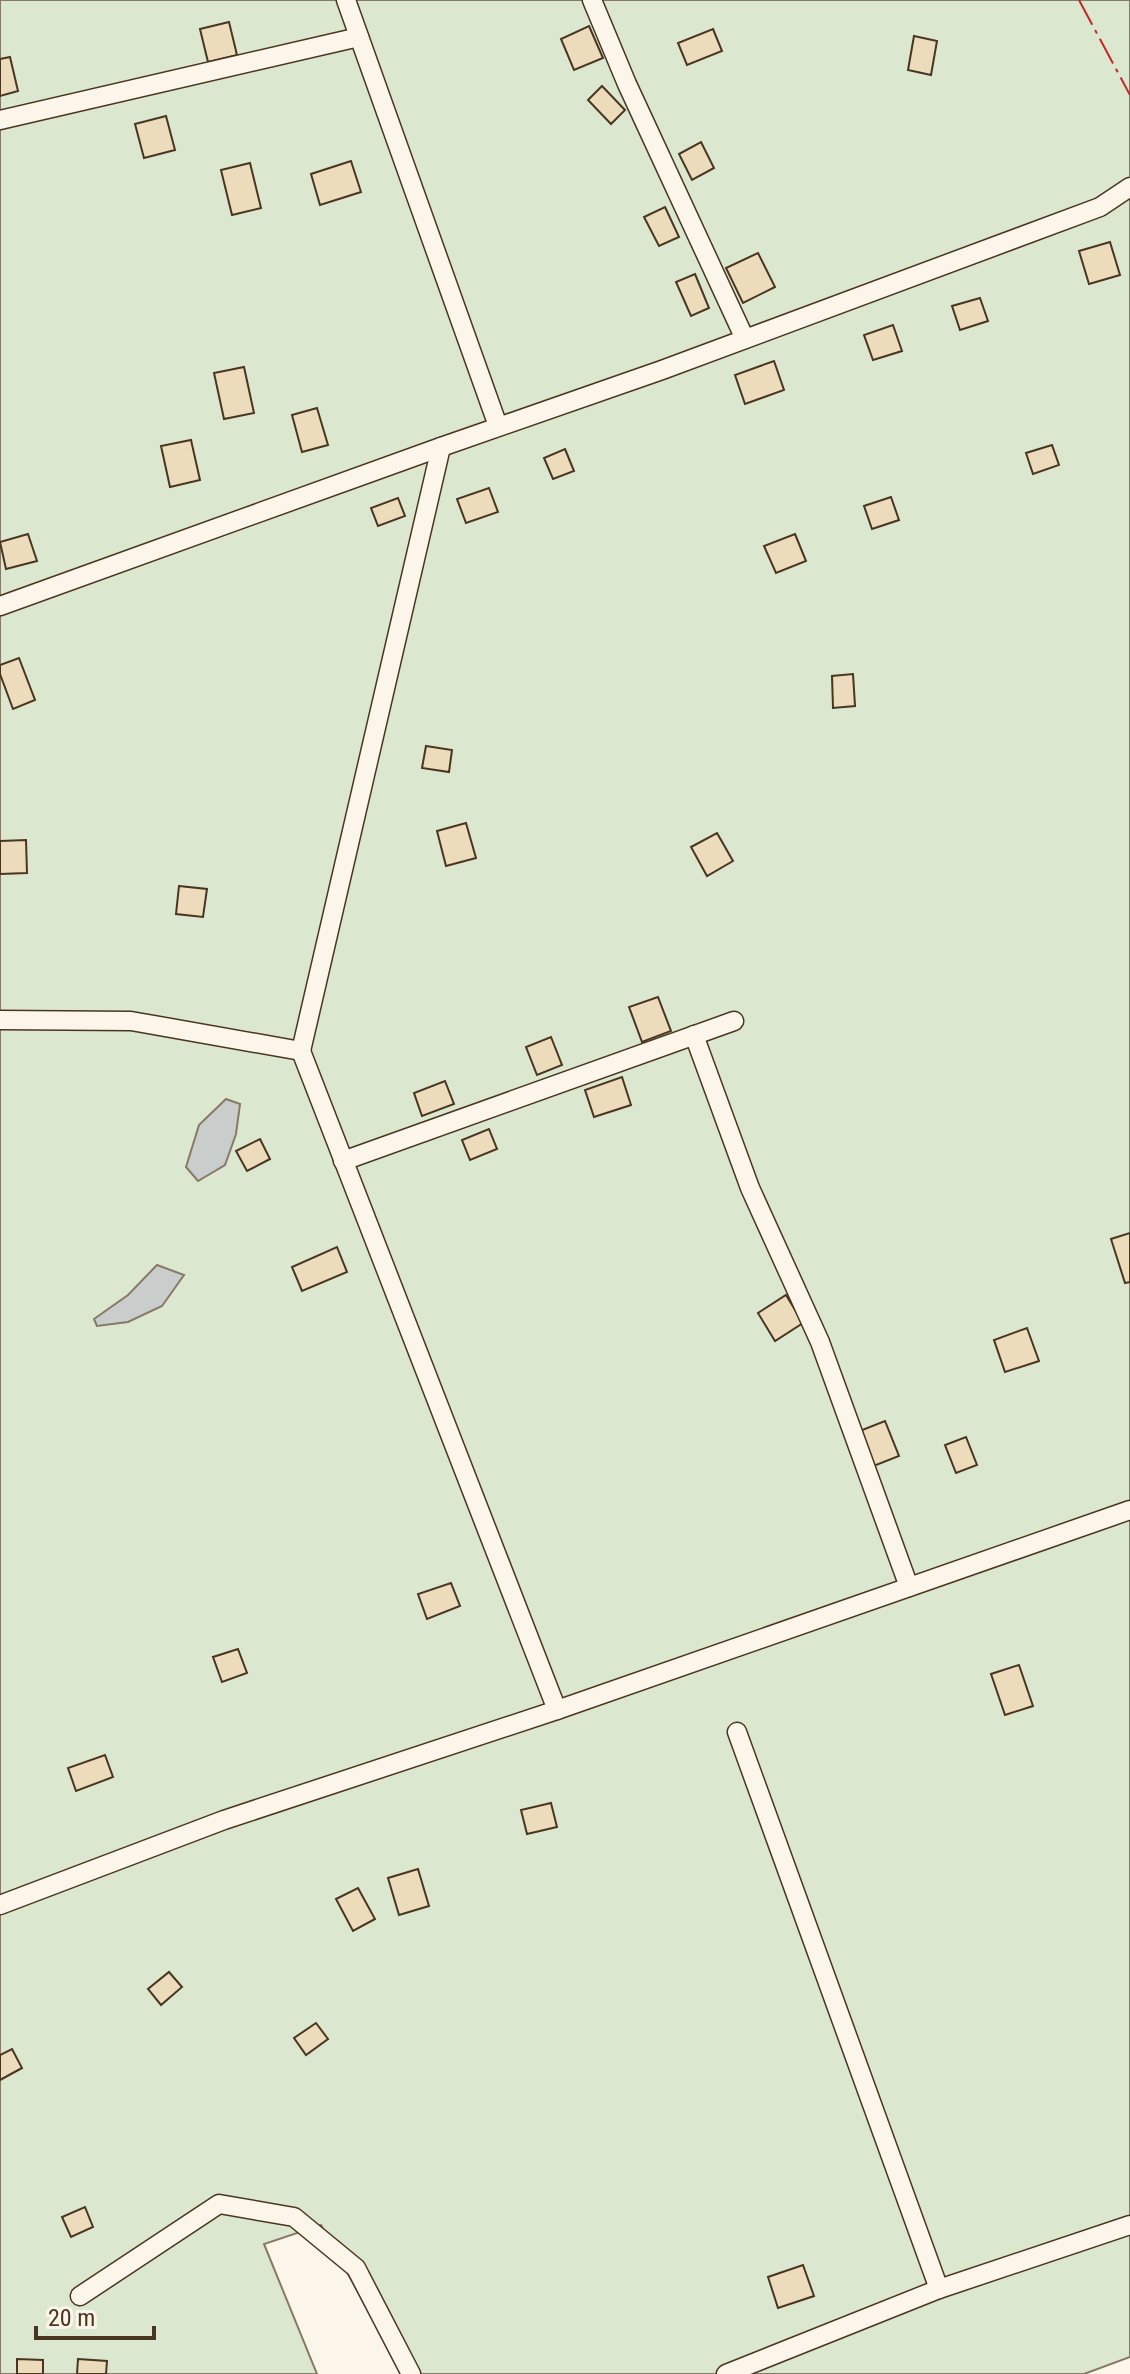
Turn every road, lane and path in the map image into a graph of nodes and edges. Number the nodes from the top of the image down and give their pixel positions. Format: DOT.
graph roads {
  1 [pos="346,0"];
  2 [pos="592,0"];
  3 [pos="359,37"];
  4 [pos="0,120"];
  5 [pos="1130,187"];
  6 [pos="745,339"];
  7 [pos="498,426"];
  8 [pos="441,447"];
  9 [pos="0,606"];
  10 [pos="0,1020"];
  11 [pos="734,1021"];
  12 [pos="694,1035"];
  13 [pos="301,1051"];
  14 [pos="343,1161"];
  15 [pos="1130,1510"];
  16 [pos="909,1587"];
  17 [pos="557,1710"];
  18 [pos="737,1732"];
  19 [pos="0,1905"];
  20 [pos="1130,2225"];
  21 [pos="939,2289"];
  22 [pos="80,2296"];
  23 [pos="411,2374"];
  24 [pos="726,2374"];
  1 -- 3 [label="lane"];
  2 -- 6 [label="lane"];
  3 -- 4 [label="lane"];
  3 -- 7 [label="lane"];
  5 -- 6 [label="lane"];
  6 -- 7 [label="lane"];
  7 -- 8 [label="lane"];
  8 -- 9 [label="lane"];
  8 -- 13 [label="lane"];
  10 -- 13 [label="lane"];
  11 -- 12 [label="lane"];
  12 -- 14 [label="lane"];
  12 -- 16 [label="lane"];
  13 -- 14 [label="lane"];
  14 -- 17 [label="lane"];
  15 -- 16 [label="lane"];
  16 -- 17 [label="lane"];
  17 -- 19 [label="lane"];
  18 -- 21 [label="lane"];
  20 -- 21 [label="lane"];
  21 -- 24 [label="lane"];
  22 -- 23 [label="lane"];
}
